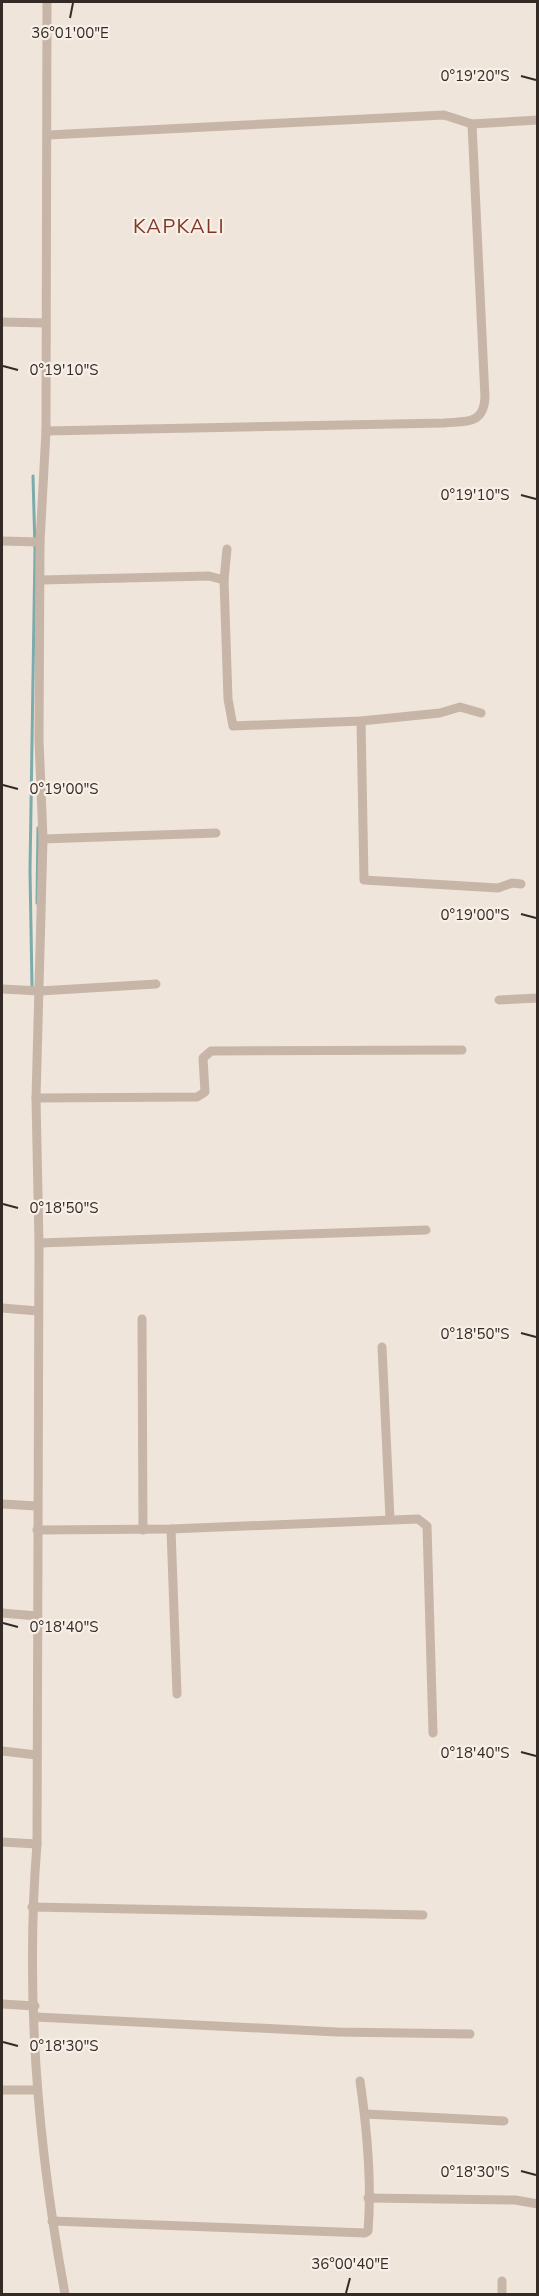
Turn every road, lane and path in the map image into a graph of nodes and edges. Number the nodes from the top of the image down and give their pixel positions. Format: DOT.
graph roads {
  1 [pos="48,2"];
  2 [pos="537,120"];
  3 [pos="472,124"];
  4 [pos="48,135"];
  5 [pos="2,322"];
  6 [pos="45,323"];
  7 [pos="46,431"];
  8 [pos="2,541"];
  9 [pos="40,542"];
  10 [pos="227,549"];
  11 [pos="41,580"];
  12 [pos="224,580"];
  13 [pos="481,713"];
  14 [pos="361,721"];
  15 [pos="216,833"];
  16 [pos="43,839"];
  17 [pos="521,884"];
  18 [pos="156,984"];
  19 [pos="2,989"];
  20 [pos="40,992"];
  21 [pos="537,998"];
  22 [pos="499,1000"];
  23 [pos="462,1050"];
  24 [pos="36,1098"];
  25 [pos="426,1230"];
  26 [pos="39,1243"];
  27 [pos="2,1308"];
  28 [pos="38,1311"];
  29 [pos="142,1320"];
  30 [pos="382,1347"];
  31 [pos="2,1504"];
  32 [pos="38,1506"];
  33 [pos="390,1519"];
  34 [pos="171,1529"];
  35 [pos="37,1530"];
  36 [pos="143,1530"];
  37 [pos="2,1613"];
  38 [pos="37,1616"];
  39 [pos="177,1694"];
  40 [pos="433,1733"];
  41 [pos="2,1751"];
  42 [pos="37,1755"];
  43 [pos="2,1842"];
  44 [pos="37,1844"];
  45 [pos="32,1907"];
  46 [pos="423,1915"];
  47 [pos="2,2004"];
  48 [pos="35,2006"];
  49 [pos="36,2017"];
  50 [pos="470,2034"];
  51 [pos="360,2081"];
  52 [pos="2,2090"];
  53 [pos="37,2091"];
  54 [pos="365,2114"];
  55 [pos="504,2121"];
  56 [pos="368,2198"];
  57 [pos="537,2204"];
  58 [pos="51,2221"];
  59 [pos="502,2281"];
  60 [pos="65,2295"];
  61 [pos="502,2295"];
  1 -- 4 [label="street"];
  2 -- 3 [label="street"];
  3 -- 4 [label="street"];
  3 -- 7 [label="street"];
  4 -- 6 [label="street"];
  5 -- 6 [label="street"];
  6 -- 7 [label="street"];
  7 -- 9 [label="street"];
  8 -- 9 [label="street"];
  9 -- 11 [label="street"];
  10 -- 12 [label="street"];
  11 -- 12 [label="street"];
  11 -- 16 [label="street"];
  12 -- 14 [label="street"];
  13 -- 14 [label="street"];
  14 -- 17 [label="street"];
  15 -- 16 [label="street"];
  16 -- 20 [label="street"];
  18 -- 20 [label="street"];
  19 -- 20 [label="street"];
  20 -- 24 [label="street"];
  21 -- 22 [label="street"];
  23 -- 24 [label="street"];
  24 -- 26 [label="street"];
  25 -- 26 [label="street"];
  26 -- 28 [label="street"];
  27 -- 28 [label="street"];
  28 -- 32 [label="street"];
  29 -- 36 [label="street"];
  30 -- 33 [label="street"];
  31 -- 32 [label="street"];
  32 -- 35 [label="street"];
  33 -- 34 [label="street"];
  33 -- 40 [label="street"];
  34 -- 36 [label="street"];
  34 -- 39 [label="street"];
  35 -- 36 [label="street"];
  35 -- 38 [label="street"];
  37 -- 38 [label="street"];
  38 -- 42 [label="street"];
  41 -- 42 [label="street"];
  42 -- 44 [label="street"];
  43 -- 44 [label="street"];
  44 -- 45 [label="street"];
  45 -- 46 [label="street"];
  45 -- 48 [label="street"];
  47 -- 48 [label="street"];
  48 -- 49 [label="street"];
  49 -- 50 [label="street"];
  49 -- 53 [label="street"];
  51 -- 54 [label="street"];
  52 -- 53 [label="street"];
  53 -- 58 [label="street"];
  54 -- 55 [label="street"];
  54 -- 56 [label="street"];
  56 -- 57 [label="street"];
  56 -- 58 [label="street"];
  58 -- 60 [label="street"];
  59 -- 61 [label="street"];
}
